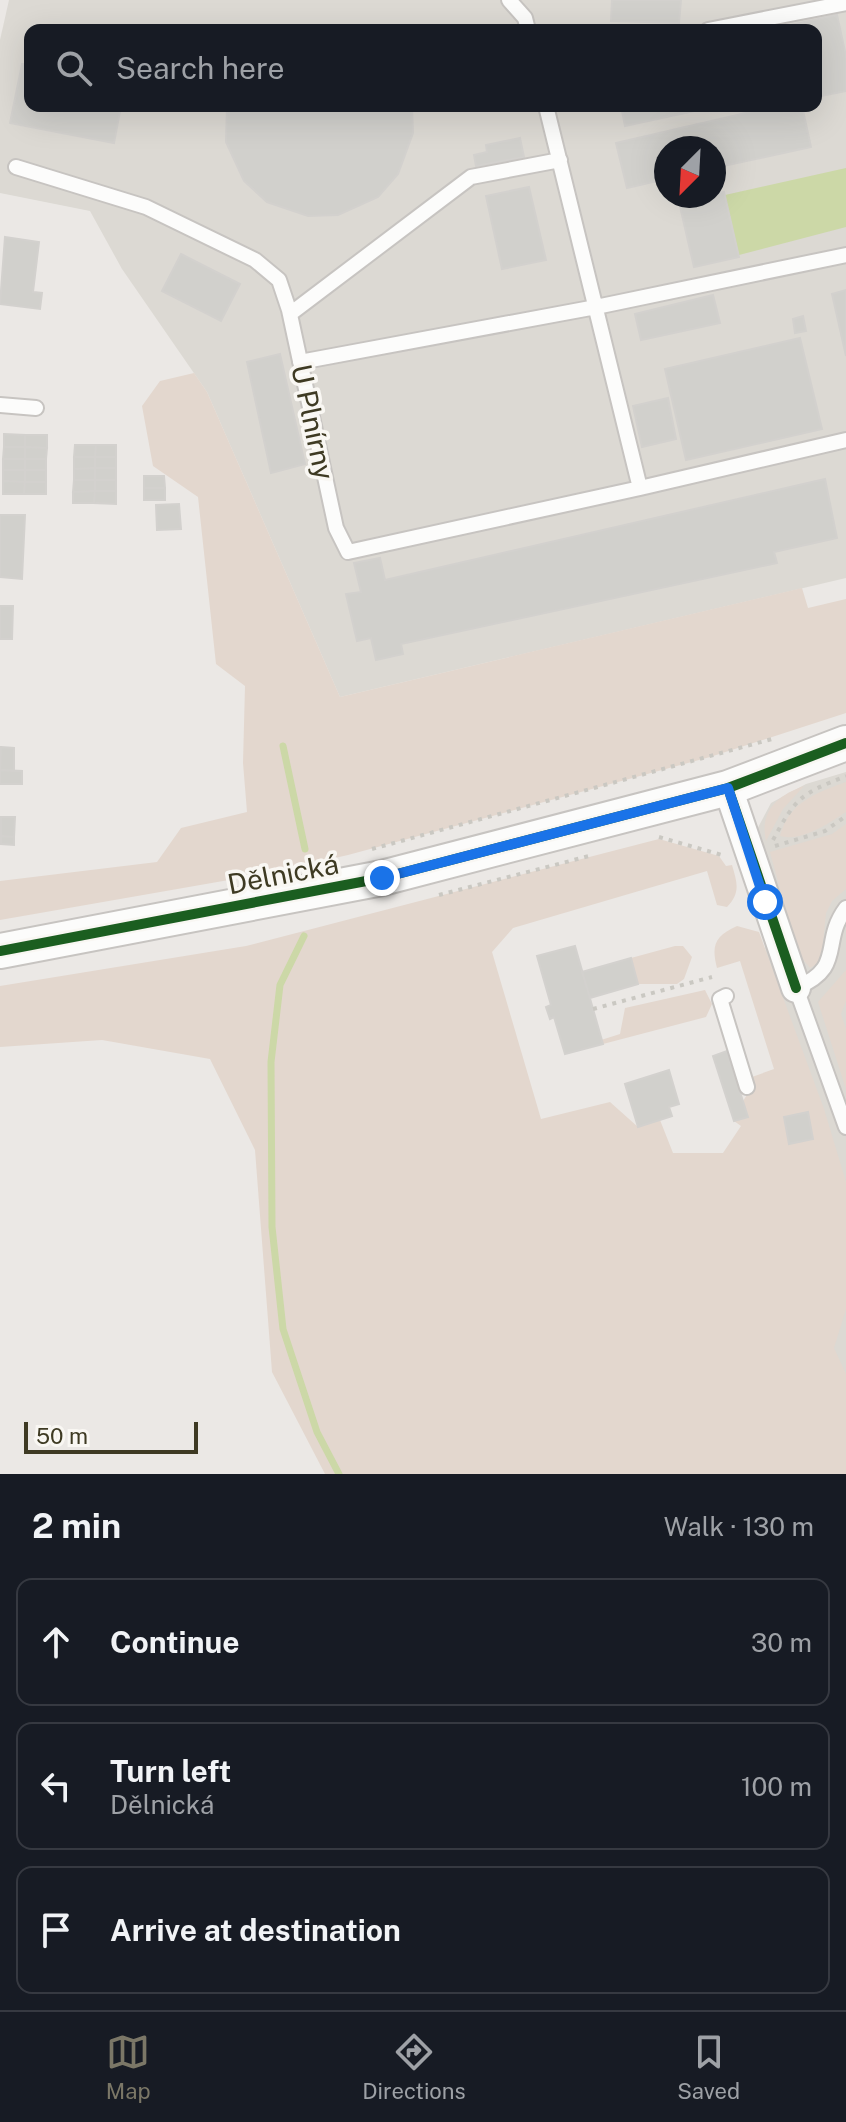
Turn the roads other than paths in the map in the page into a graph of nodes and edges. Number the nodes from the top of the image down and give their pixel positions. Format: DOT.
graph roads {
  1 [pos="509,0"];
  2 [pos="846,3"];
  3 [pos="526,24"];
  4 [pos="739,24"];
  5 [pos="548,112"];
  6 [pos="560,160"];
  7 [pos="16,167"];
  8 [pos="846,255"];
  9 [pos="596,307"];
  10 [pos="290,314"];
  11 [pos="300,362"];
  12 [pos="0,405"];
  13 [pos="36,408"];
  14 [pos="846,440"];
  15 [pos="640,488"];
  16 [pos="846,743"];
  17 [pos="728,788"];
  18 [pos="846,908"];
  19 [pos="0,951"];
  20 [pos="796,988"];
  21 [pos="726,996"];
  22 [pos="747,1087"];
  23 [pos="846,1127"];
  1 -- 3 [label="lane"];
  2 -- 4 [label="lane"];
  5 -- 6 [label="lane"];
  6 -- 9 [label="lane"];
  6 -- 10 [label="lane"];
  7 -- 10 [label="lane, U Plnírny"];
  8 -- 9 [label="lane"];
  9 -- 11 [label="lane"];
  9 -- 15 [label="lane"];
  10 -- 11 [label="lane, U Plnírny"];
  11 -- 15 [label="lane, U Plnírny"];
  12 -- 13 [label="lane"];
  14 -- 15 [label="lane, U Plnírny"];
  16 -- 17 [label="street, Dělnická"];
  17 -- 19 [label="street, Dělnická"];
  17 -- 20 [label="street"];
  18 -- 20 [label="lane"];
  20 -- 23 [label="lane"];
  21 -- 22 [label="lane"];
}
